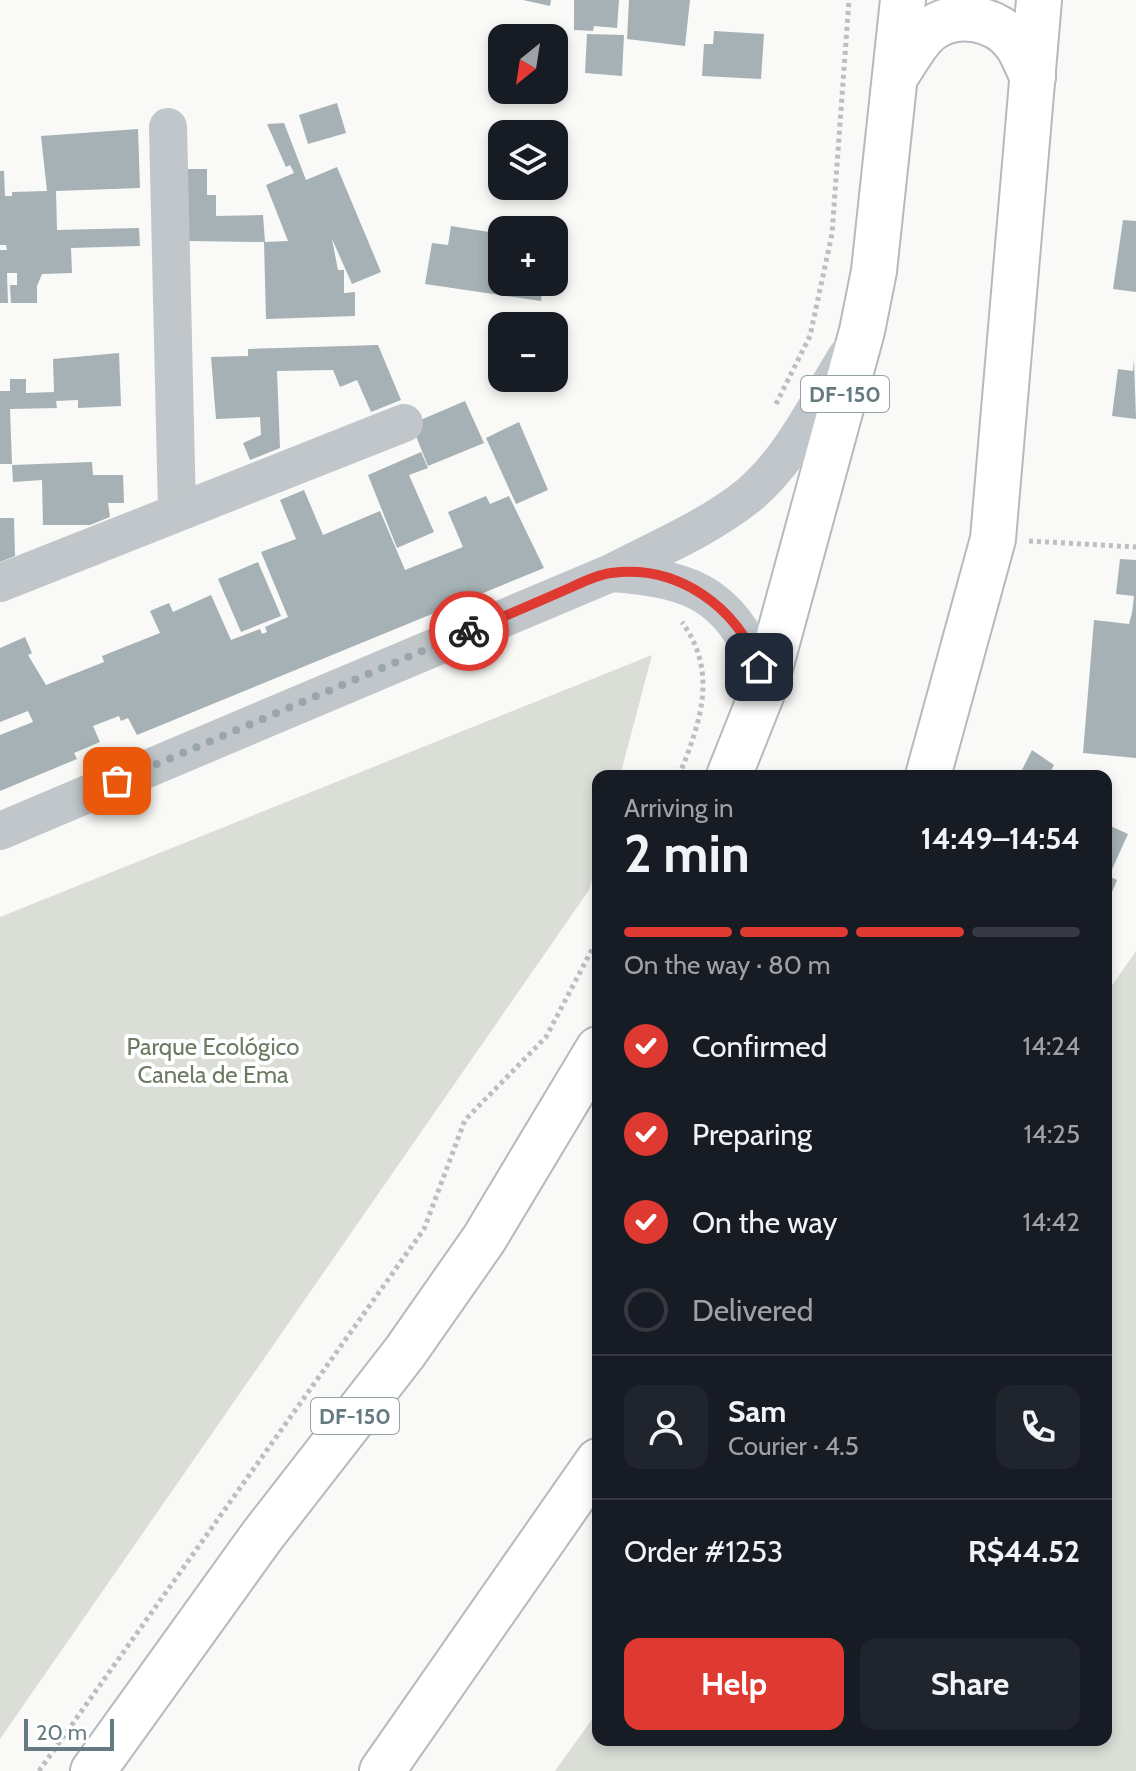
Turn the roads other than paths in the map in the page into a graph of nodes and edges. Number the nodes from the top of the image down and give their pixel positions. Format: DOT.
graph roads {
  1 [pos="903,0"];
  2 [pos="1039,0"];
  3 [pos="897,74"];
  4 [pos="1033,77"];
  5 [pos="168,127"];
  6 [pos="862,331"];
  7 [pos="404,423"];
  8 [pos="177,511"];
  9 [pos="629,574"];
  10 [pos="0,583"];
  11 [pos="766,683"];
  12 [pos="731,770"];
  13 [pos="930,770"];
  14 [pos="0,831"];
  15 [pos="592,1059"];
  16 [pos="592,1470"];
  17 [pos="93,1771"];
  18 [pos="382,1771"];
  1 -- 3 [label="main road, DF-150"];
  2 -- 4 [label="main road"];
  3 -- 4 [label="main road"];
  3 -- 6 [label="main road, DF-150"];
  4 -- 13 [label="main road"];
  5 -- 8 [label="street"];
  6 -- 9 [label="street"];
  6 -- 11 [label="main road, DF-150"];
  7 -- 8 [label="street"];
  8 -- 10 [label="street"];
  9 -- 11 [label="street"];
  9 -- 14 [label="street"];
  11 -- 12 [label="main road, DF-150"];
  15 -- 17 [label="main road, DF-150"];
  16 -- 18 [label="main road"];
}
